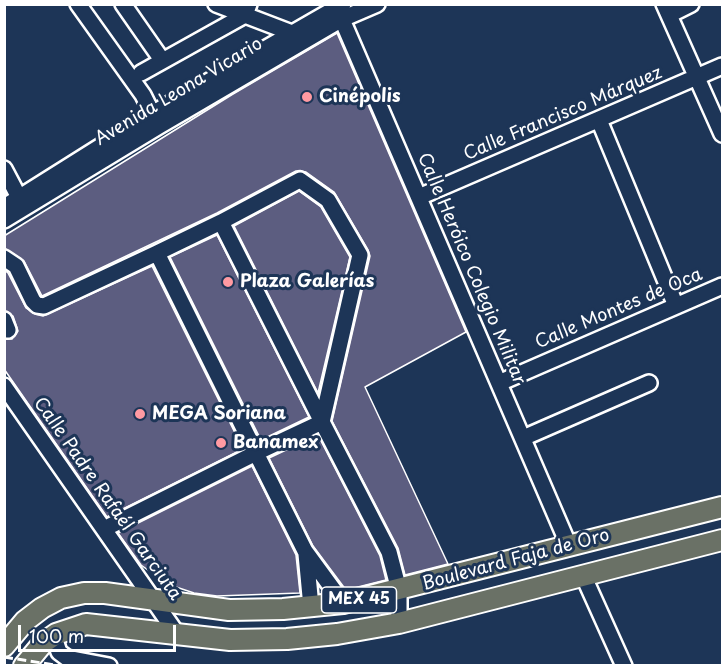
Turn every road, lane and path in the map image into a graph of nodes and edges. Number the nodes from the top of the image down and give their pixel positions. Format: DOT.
graph roads {
  1 [pos="78,4"];
  2 [pos="123,4"];
  3 [pos="216,4"];
  4 [pos="376,4"];
  5 [pos="691,4"];
  6 [pos="247,10"];
  7 [pos="341,10"];
  8 [pos="666,10"];
  9 [pos="292,33"];
  10 [pos="162,60"];
  11 [pos="723,66"];
  12 [pos="141,73"];
  13 [pos="697,77"];
  14 [pos="156,120"];
  15 [pos="599,120"];
  16 [pos="723,134"];
  17 [pos="4,169"];
  18 [pos="418,197"];
  19 [pos="22,203"];
  20 [pos="4,207"];
  21 [pos="4,220"];
  22 [pos="221,222"];
  23 [pos="157,253"];
  24 [pos="4,258"];
  25 [pos="723,286"];
  26 [pos="675,306"];
  27 [pos="499,383"];
  28 [pos="649,383"];
  29 [pos="4,386"];
  30 [pos="322,422"];
  31 [pos="523,438"];
  32 [pos="256,453"];
  33 [pos="723,507"];
  34 [pos="104,529"];
  35 [pos="723,540"];
  36 [pos="569,546"];
  37 [pos="305,551"];
  38 [pos="584,575"];
  39 [pos="399,590"];
  40 [pos="153,600"];
  41 [pos="343,603"];
  42 [pos="311,607"];
  43 [pos="206,609"];
  44 [pos="399,623"];
  45 [pos="56,634"];
  46 [pos="177,634"];
  47 [pos="210,639"];
  48 [pos="5,646"];
  49 [pos="29,660"];
  50 [pos="109,666"];
  51 [pos="624,666"];
  1 -- 14 [label="street"];
  2 -- 10 [label="street"];
  3 -- 6 [label="street"];
  4 -- 7 [label="street, Avenida Leona Vicario"];
  5 -- 8 [label="street"];
  6 -- 9 [label="street"];
  6 -- 10 [label="street"];
  7 -- 9 [label="street, Avenida Leona Vicario"];
  7 -- 14 [label="street, Avenida Leona Vicario"];
  7 -- 18 [label="street, Calle Heróico Colegio Militar"];
  8 -- 13 [label="street"];
  9 -- 14 [label="street, Avenida Leona Vicario"];
  10 -- 12 [label="street"];
  11 -- 13 [label="street, Calle Francisco Márquez"];
  13 -- 15 [label="street, Calle Francisco Márquez"];
  13 -- 16 [label="street"];
  14 -- 19 [label="street, Avenida Leona Vicario"];
  15 -- 18 [label="street, Calle Francisco Márquez"];
  15 -- 26 [label="street"];
  17 -- 19 [label="street"];
  18 -- 27 [label="street, Calle Heróico Colegio Militar"];
  19 -- 20 [label="street, Avenida Leona Vicario"];
  19 -- 21 [label="street, Avenida Leona Vicario"];
  22 -- 23 [label="street"];
  22 -- 30 [label="street"];
  22 -- 30 [label="street"];
  23 -- 24 [label="street"];
  23 -- 32 [label="street"];
  25 -- 26 [label="street, Calle Montes de Oca"];
  26 -- 27 [label="street, Calle Montes de Oca"];
  27 -- 31 [label="street, Calle Heróico Colegio Militar"];
  28 -- 31 [label="street"];
  29 -- 34 [label="street, Calle Padre Rafaél Garciuta"];
  30 -- 32 [label="street"];
  30 -- 39 [label="street"];
  31 -- 36 [label="street, Calle Heróico Colegio Militar"];
  32 -- 34 [label="street"];
  32 -- 37 [label="street"];
  33 -- 36 [label="main road, Boulevard Faja de Oro / MEX 45"];
  34 -- 40 [label="street, Calle Padre Rafaél Garciuta"];
  35 -- 38 [label="main road, Boulevard Faja de Oro / MEX 45"];
  36 -- 39 [label="main road, Boulevard Faja de Oro / MEX 45"];
  37 -- 41 [label="street"];
  37 -- 42 [label="street"];
  38 -- 44 [label="main road, Boulevard Faja de Oro / MEX 45"];
  38 -- 51 [label="street"];
  39 -- 41 [label="main road, Boulevard Faja de Oro / MEX 45"];
  39 -- 44 [label="street"];
  40 -- 43 [label="main road, Boulevard Faja de Oro / MEX 45"];
  40 -- 46 [label="street, Calle Padre Rafaél Garciuta"];
  40 -- 48 [label="main road, Boulevard Faja de Oro / MEX 45"];
  41 -- 42 [label="main road, Boulevard Faja de Oro / MEX 45"];
  42 -- 43 [label="main road, Boulevard Faja de Oro / MEX 45"];
  43 -- 47 [label="main road"];
  44 -- 47 [label="main road, Boulevard Faja de Oro / MEX 45"];
  45 -- 46 [label="main road, Boulevard Faja de Oro / MEX 45"];
  45 -- 49 [label="main road, Boulevard Faja de Oro / MEX 45"];
  45 -- 50 [label="street"];
  46 -- 47 [label="main road, Boulevard Faja de Oro / MEX 45"];
  48 -- 49 [label="main road"];
}
